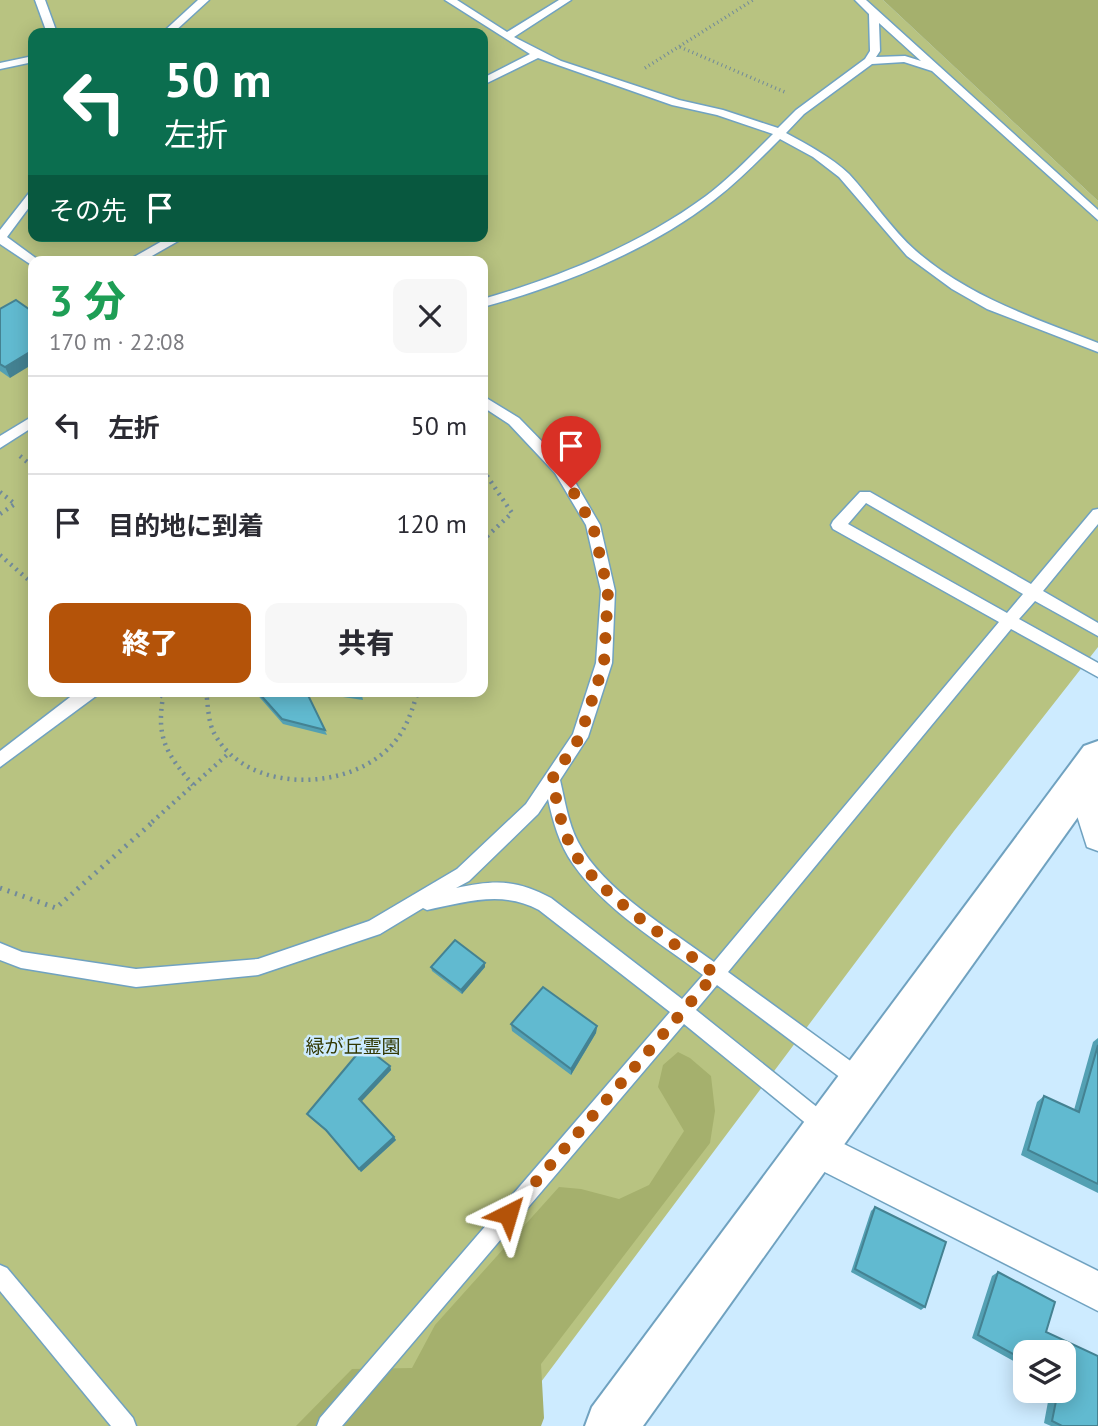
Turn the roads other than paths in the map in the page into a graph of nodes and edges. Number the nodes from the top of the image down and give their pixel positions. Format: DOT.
graph roads {
  1 [pos="40,0"];
  2 [pos="204,0"];
  3 [pos="450,0"];
  4 [pos="566,0"];
  5 [pos="859,0"];
  6 [pos="874,13"];
  7 [pos="50,28"];
  8 [pos="173,28"];
  9 [pos="507,37"];
  10 [pos="538,54"];
  11 [pos="28,60"];
  12 [pos="869,61"];
  13 [pos="0,66"];
  14 [pos="937,69"];
  15 [pos="488,79"];
  16 [pos="778,133"];
  17 [pos="28,202"];
  18 [pos="1098,216"];
  19 [pos="0,238"];
  20 [pos="169,242"];
  21 [pos="143,256"];
  22 [pos="28,258"];
  23 [pos="488,302"];
  24 [pos="1098,348"];
  25 [pos="488,404"];
  26 [pos="28,424"];
  27 [pos="0,443"];
  28 [pos="1098,514"];
  29 [pos="1033,593"];
  30 [pos="1008,623"];
  31 [pos="1098,630"];
  32 [pos="1098,671"];
  33 [pos="82,697"];
  34 [pos="0,760"];
  35 [pos="1090,769"];
  36 [pos="552,779"];
  37 [pos="1098,837"];
  38 [pos="414,904"];
  39 [pos="0,951"];
  40 [pos="715,974"];
  41 [pos="683,1012"];
  42 [pos="862,1082"];
  43 [pos="821,1138"];
  44 [pos="0,1275"];
  45 [pos="1098,1292"];
  46 [pos="125,1426"];
  47 [pos="328,1426"];
  48 [pos="611,1426"];
  1 -- 7 [label="lane"];
  2 -- 8 [label="lane"];
  3 -- 9 [label="lane"];
  4 -- 9 [label="lane"];
  5 -- 6 [label="lane"];
  6 -- 12 [label="lane"];
  6 -- 14 [label="lane"];
  9 -- 10 [label="lane"];
  10 -- 15 [label="lane"];
  10 -- 16 [label="lane"];
  11 -- 13 [label="lane"];
  12 -- 14 [label="lane"];
  12 -- 16 [label="lane"];
  14 -- 18 [label="lane"];
  16 -- 23 [label="lane"];
  16 -- 24 [label="lane"];
  17 -- 19 [label="lane"];
  19 -- 22 [label="lane"];
  20 -- 21 [label="lane"];
  25 -- 36 [label="lane"];
  26 -- 27 [label="lane"];
  28 -- 29 [label="lane"];
  29 -- 30 [label="lane"];
  29 -- 30 [label="lane"];
  29 -- 31 [label="lane"];
  30 -- 32 [label="lane"];
  30 -- 40 [label="lane"];
  33 -- 34 [label="lane"];
  35 -- 37 [label="street"];
  35 -- 42 [label="street"];
  36 -- 38 [label="lane"];
  36 -- 40 [label="lane"];
  38 -- 39 [label="lane"];
  38 -- 41 [label="lane"];
  40 -- 41 [label="lane"];
  40 -- 42 [label="lane"];
  41 -- 43 [label="lane"];
  41 -- 47 [label="lane"];
  42 -- 43 [label="street"];
  43 -- 45 [label="street"];
  43 -- 48 [label="street"];
  44 -- 46 [label="lane"];
}
